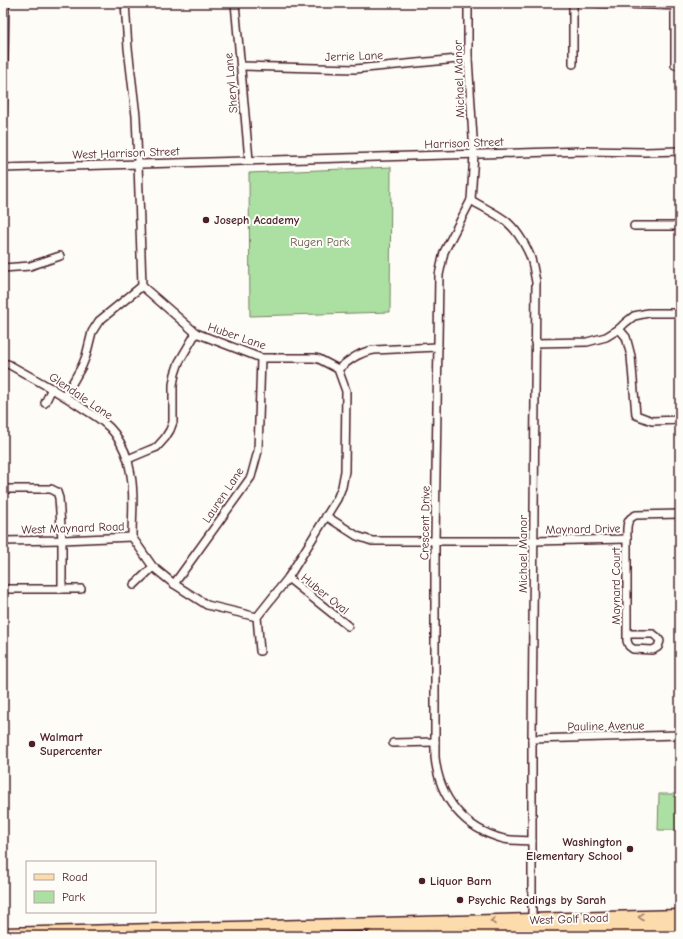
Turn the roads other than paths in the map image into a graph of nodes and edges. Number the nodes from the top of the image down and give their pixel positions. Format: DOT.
graph roads {
  1 [pos="5,3"];
  2 [pos="125,3"];
  3 [pos="235,3"];
  4 [pos="468,3"];
  5 [pos="573,3"];
  6 [pos="597,3"];
  7 [pos="678,6"];
  8 [pos="468,58"];
  9 [pos="573,64"];
  10 [pos="675,64"];
  11 [pos="241,66"];
  12 [pos="3,77"];
  13 [pos="3,113"];
  14 [pos="680,151"];
  15 [pos="474,154"];
  16 [pos="249,160"];
  17 [pos="138,163"];
  18 [pos="3,168"];
  19 [pos="471,200"];
  20 [pos="634,226"];
  21 [pos="680,226"];
  22 [pos="60,256"];
  23 [pos="3,268"];
  24 [pos="142,286"];
  25 [pos="680,313"];
  26 [pos="619,329"];
  27 [pos="196,333"];
  28 [pos="535,343"];
  29 [pos="438,348"];
  30 [pos="261,358"];
  31 [pos="3,364"];
  32 [pos="338,370"];
  33 [pos="52,388"];
  34 [pos="65,396"];
  35 [pos="46,403"];
  36 [pos="680,420"];
  37 [pos="128,459"];
  38 [pos="3,489"];
  39 [pos="680,514"];
  40 [pos="326,516"];
  41 [pos="132,537"];
  42 [pos="627,539"];
  43 [pos="62,540"];
  44 [pos="3,541"];
  45 [pos="534,541"];
  46 [pos="435,542"];
  47 [pos="153,567"];
  48 [pos="288,578"];
  49 [pos="174,584"];
  50 [pos="134,585"];
  51 [pos="3,589"];
  52 [pos="62,589"];
  53 [pos="82,589"];
  54 [pos="257,616"];
  55 [pos="348,626"];
  56 [pos="627,634"];
  57 [pos="260,651"];
  58 [pos="680,735"];
  59 [pos="532,739"];
  60 [pos="435,742"];
  61 [pos="393,743"];
  62 [pos="532,841"];
  63 [pos="680,916"];
  64 [pos="680,927"];
  65 [pos="532,929"];
  66 [pos="3,934"];
  67 [pos="373,936"];
  1 -- 12 [label="street"];
  2 -- 17 [label="street"];
  3 -- 11 [label="street, Sheryl Lane"];
  4 -- 8 [label="street, Michael Manor"];
  5 -- 9 [label="street"];
  6 -- 7 [label="street"];
  7 -- 10 [label="street"];
  8 -- 11 [label="street, Jerrie Lane"];
  8 -- 15 [label="street, Michael Manor"];
  11 -- 16 [label="street, Sheryl Lane"];
  12 -- 13 [label="street"];
  14 -- 15 [label="street, Harrison Street"];
  15 -- 16 [label="street, Harrison Street"];
  15 -- 19 [label="street, Crescent Drive"];
  16 -- 17 [label="street, West Harrison Street"];
  17 -- 18 [label="street, West Harrison Street"];
  17 -- 24 [label="street"];
  19 -- 28 [label="street, Michael Manor"];
  19 -- 29 [label="street, Crescent Drive"];
  20 -- 21 [label="street"];
  22 -- 23 [label="street"];
  24 -- 27 [label="street, Huber Lane"];
  24 -- 34 [label="street"];
  25 -- 26 [label="street"];
  26 -- 28 [label="street"];
  26 -- 36 [label="street"];
  27 -- 30 [label="street, Huber Lane"];
  27 -- 37 [label="street"];
  28 -- 45 [label="street, Michael Manor"];
  29 -- 32 [label="street"];
  29 -- 46 [label="street, Crescent Drive"];
  30 -- 32 [label="street, Huber Lane"];
  30 -- 49 [label="street, Lauren Lane"];
  31 -- 33 [label="street, Glendale Lane"];
  32 -- 40 [label="street"];
  33 -- 34 [label="street, Glendale Lane"];
  33 -- 35 [label="street"];
  34 -- 37 [label="street, Glendale Lane"];
  37 -- 41 [label="street, Glendale Lane"];
  38 -- 43 [label="street"];
  39 -- 42 [label="street, Maynard Drive"];
  40 -- 46 [label="street, Maynard Drive"];
  40 -- 48 [label="street"];
  41 -- 43 [label="street, West Maynard Road"];
  41 -- 47 [label="street, West Maynard Road"];
  42 -- 45 [label="street, Maynard Drive"];
  42 -- 56 [label="street, Maynard Court"];
  43 -- 44 [label="street, West Maynard Road"];
  43 -- 52 [label="street"];
  45 -- 46 [label="street, Maynard Drive"];
  45 -- 59 [label="street, Michael Manor"];
  46 -- 60 [label="street, Crescent Drive"];
  47 -- 49 [label="street, West Maynard Road"];
  47 -- 50 [label="street"];
  48 -- 54 [label="street"];
  48 -- 55 [label="street, Huber Oval"];
  49 -- 54 [label="street, West Maynard Road"];
  51 -- 52 [label="street"];
  52 -- 53 [label="street"];
  54 -- 57 [label="street"];
  58 -- 59 [label="street, Pauline Avenue"];
  59 -- 62 [label="street, Michael Manor"];
  60 -- 61 [label="street"];
  60 -- 62 [label="street, Crescent Drive"];
  62 -- 65 [label="street, Michael Manor"];
  63 -- 65 [label="main road, West Golf Road, one-way"];
  64 -- 65 [label="main road, West Golf Road"];
  65 -- 66 [label="main road, West Golf Road, one-way"];
  65 -- 67 [label="main road, West Golf Road"];
}
